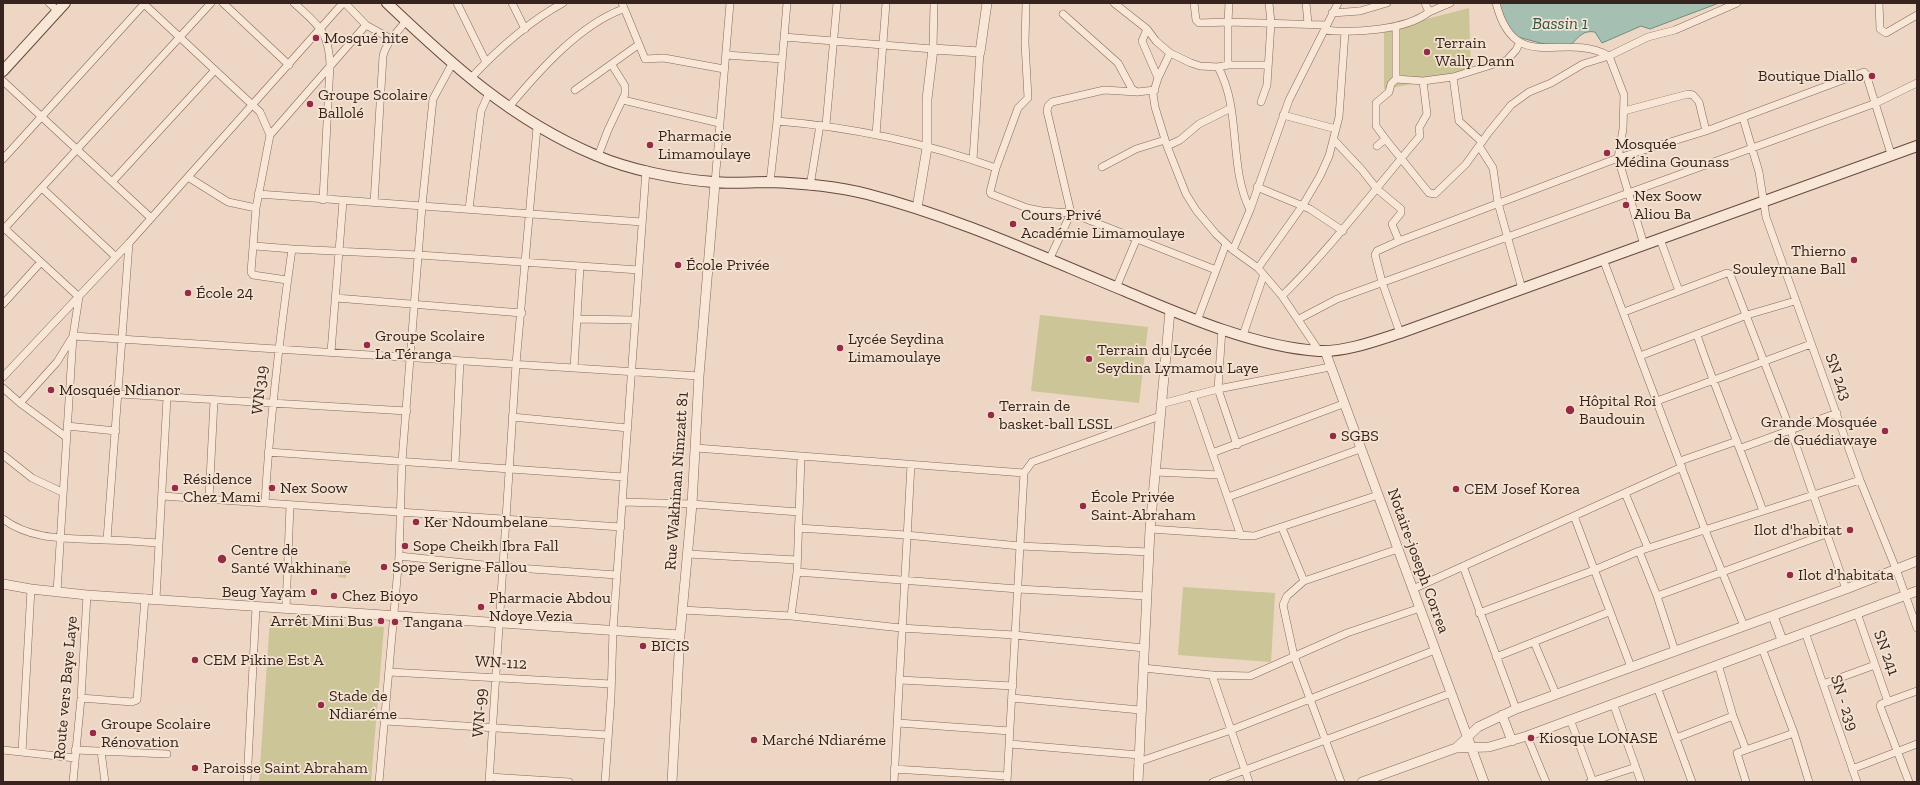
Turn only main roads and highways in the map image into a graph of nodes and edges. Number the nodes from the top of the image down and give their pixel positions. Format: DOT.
graph roads {
  1 [pos="387,3"];
  2 [pos="62,7"];
  3 [pos="3,71"];
  4 [pos="1917,146"];
  1 -- 4 [label="main road"];
  2 -- 3 [label="main road"];
}
